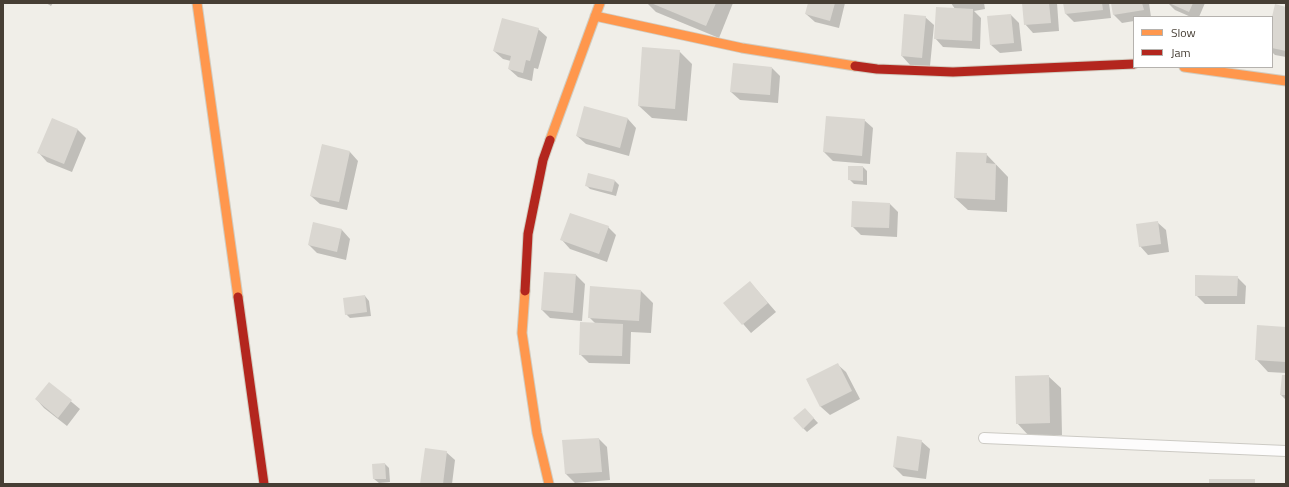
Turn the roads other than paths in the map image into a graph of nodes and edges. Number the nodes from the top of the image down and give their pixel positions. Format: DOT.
graph roads {
  1 [pos="197,3"];
  2 [pos="600,3"];
  3 [pos="595,16"];
  4 [pos="1133,64"];
  5 [pos="1191,68"];
  6 [pos="1286,81"];
  7 [pos="984,438"];
  8 [pos="1286,451"];
  9 [pos="264,484"];
  10 [pos="549,484"];
  1 -- 9 [label="street"];
  2 -- 3 [label="street"];
  3 -- 4 [label="street"];
  3 -- 10 [label="street"];
  5 -- 6 [label="street"];
  7 -- 8 [label="lane"];
}
